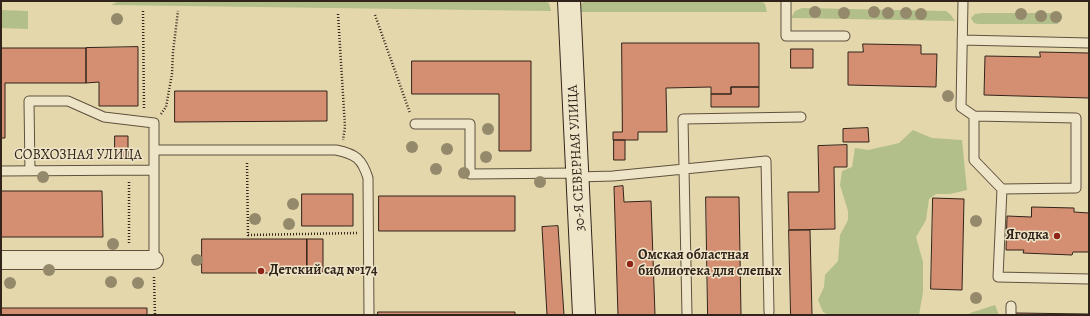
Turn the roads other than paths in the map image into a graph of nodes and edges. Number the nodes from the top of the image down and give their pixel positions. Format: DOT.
graph roads {
  1 [pos="569,1"];
  2 [pos="786,1"];
  3 [pos="963,1"];
  4 [pos="845,36"];
  5 [pos="962,40"];
  6 [pos="1089,44"];
  7 [pos="974,116"];
  8 [pos="801,117"];
  9 [pos="414,124"];
  10 [pos="154,150"];
  11 [pos="684,169"];
  12 [pos="154,170"];
  13 [pos="1,171"];
  14 [pos="30,171"];
  15 [pos="578,175"];
  16 [pos="1002,189"];
  17 [pos="1,260"];
  18 [pos="154,260"];
  19 [pos="1089,279"];
  20 [pos="769,312"];
  21 [pos="369,315"];
  22 [pos="584,315"];
  23 [pos="687,315"];
  1 -- 15 [label="street, 30-Я СЕВЕРНАЯ УЛИЦА"];
  2 -- 4 [label="lane"];
  3 -- 5 [label="lane"];
  5 -- 6 [label="lane"];
  5 -- 7 [label="lane"];
  7 -- 16 [label="lane"];
  7 -- 16 [label="lane"];
  8 -- 11 [label="lane"];
  9 -- 15 [label="lane"];
  10 -- 12 [label="lane"];
  10 -- 14 [label="lane"];
  10 -- 21 [label="lane"];
  11 -- 15 [label="lane"];
  11 -- 20 [label="lane"];
  11 -- 23 [label="lane"];
  12 -- 14 [label="lane, СОВХОЗНАЯ УЛИЦА"];
  12 -- 18 [label="lane"];
  13 -- 14 [label="lane, СОВХОЗНАЯ УЛИЦА"];
  15 -- 22 [label="street, 30-Я СЕВЕРНАЯ УЛИЦА"];
  16 -- 19 [label="lane"];
  17 -- 18 [label="street"];
}
